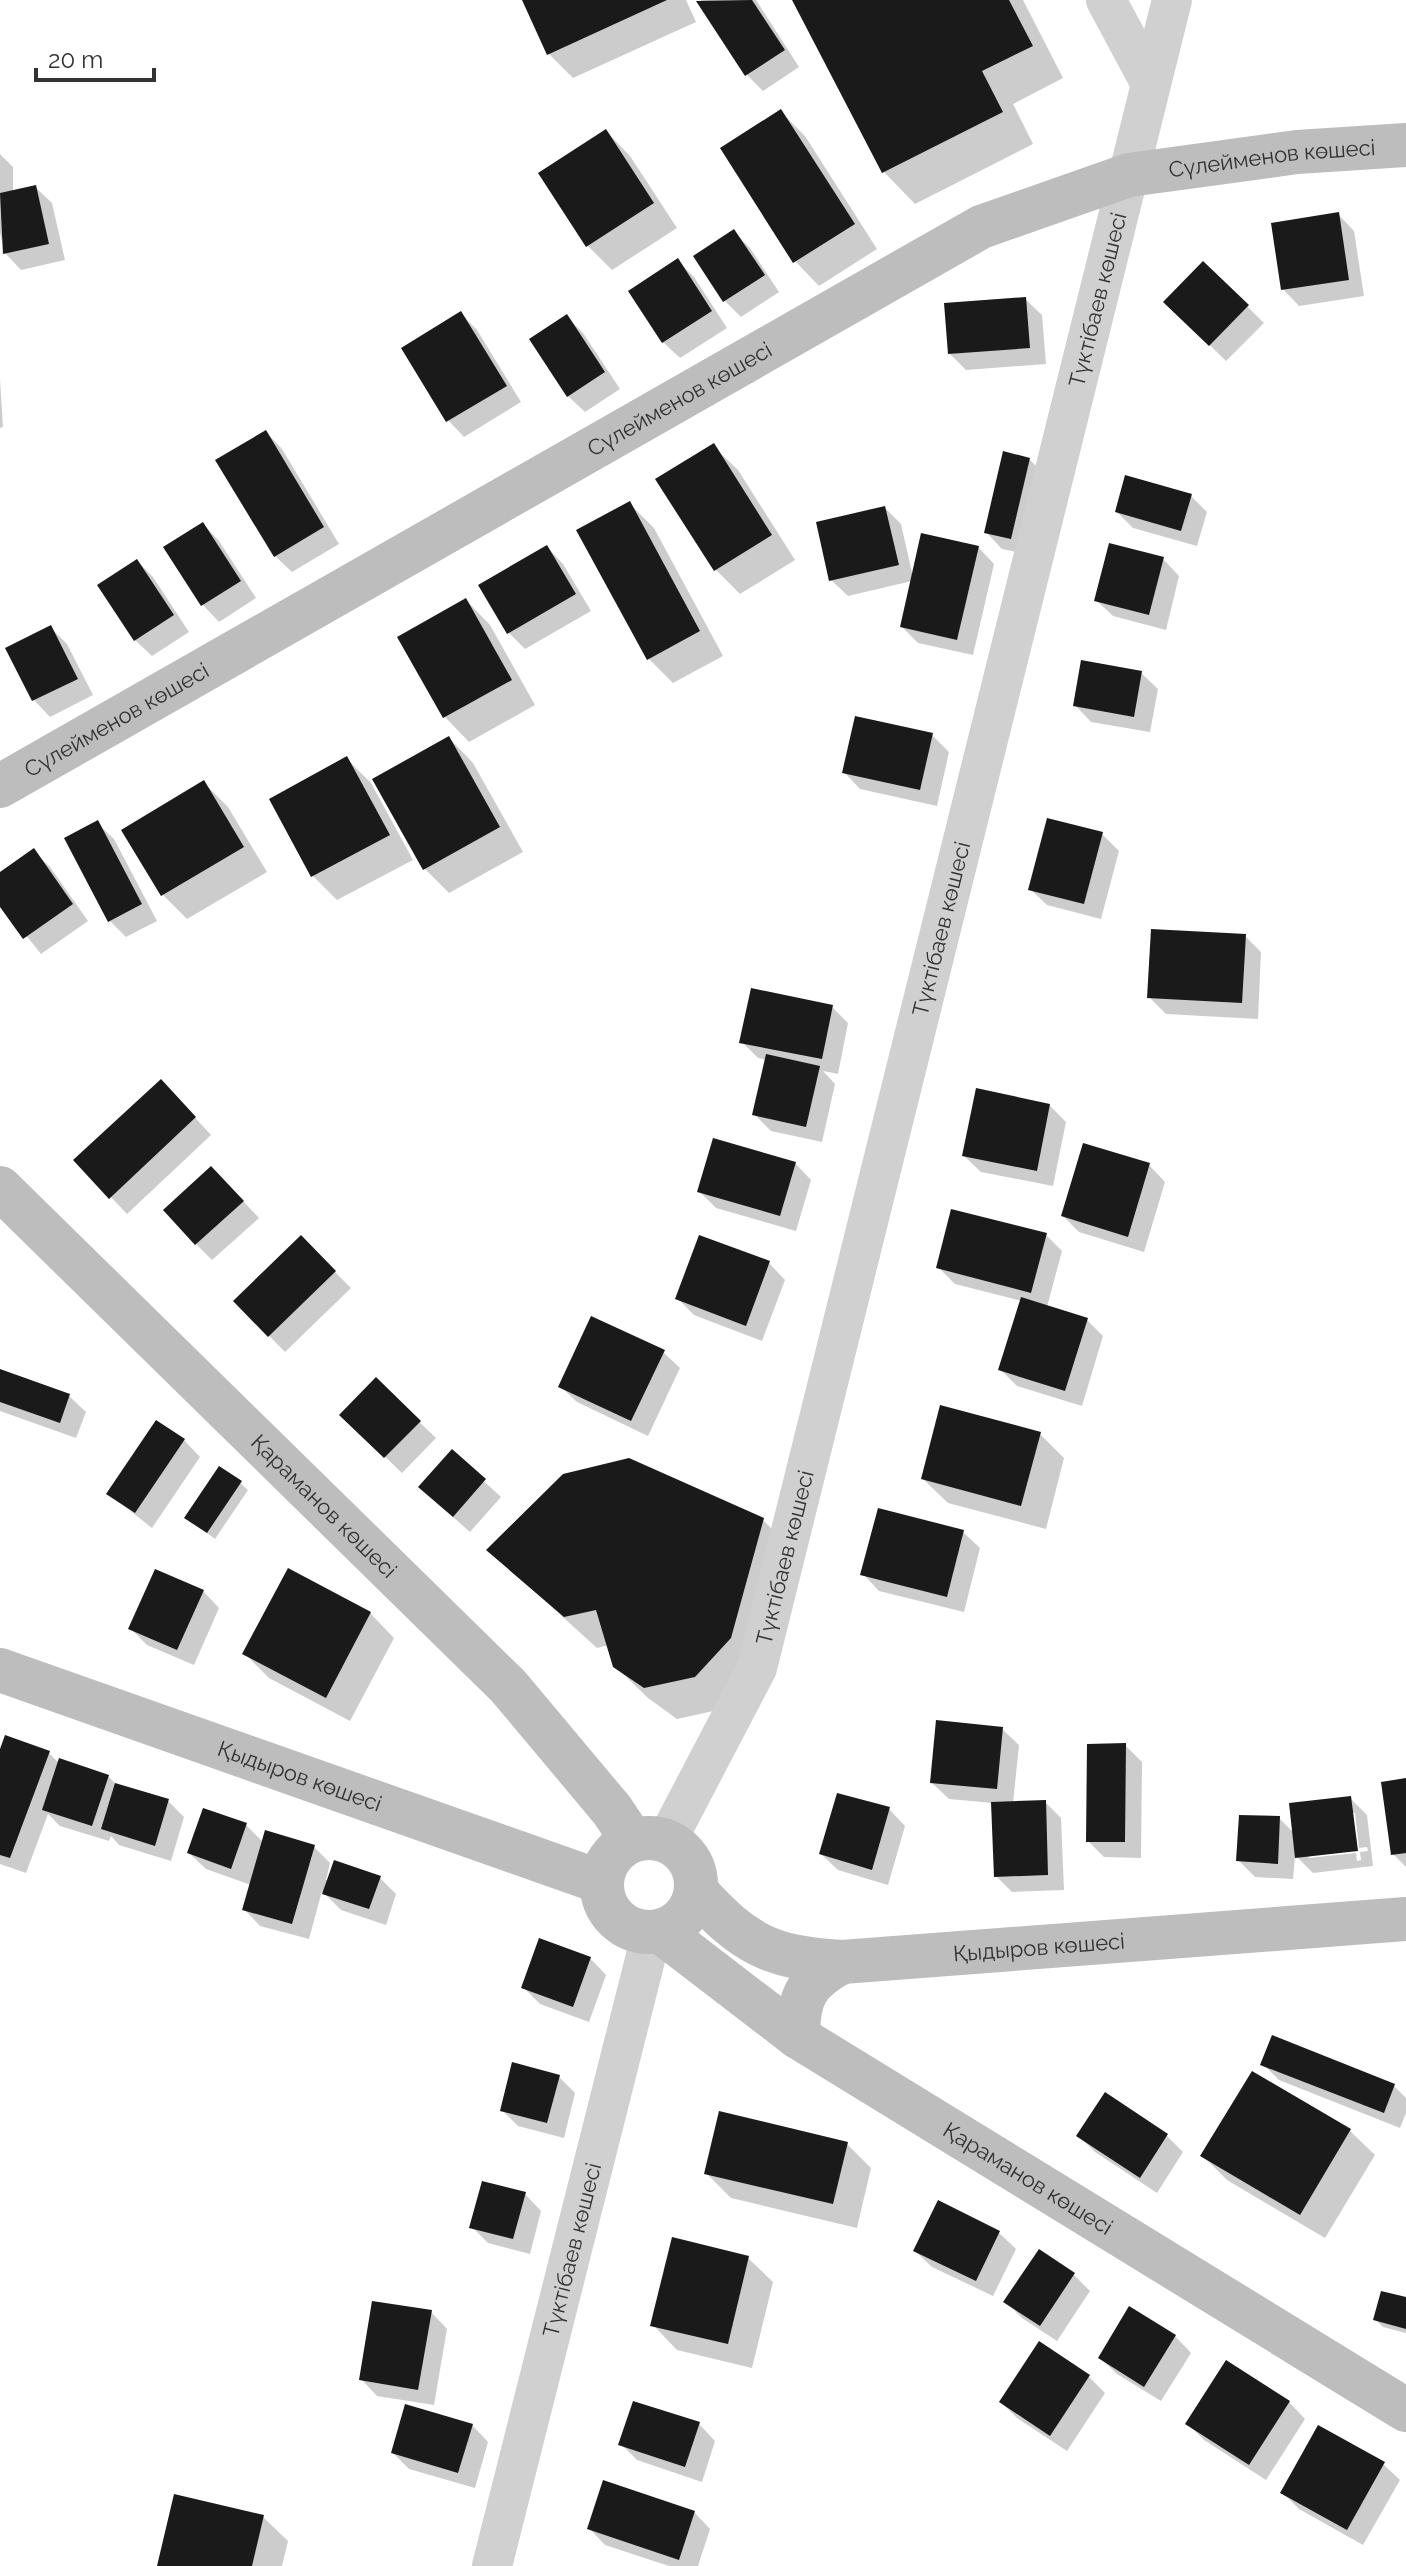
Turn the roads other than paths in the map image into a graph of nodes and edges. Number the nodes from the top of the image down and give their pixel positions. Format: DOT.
graph roads {
  1 [pos="1106,0"];
  2 [pos="1172,0"];
  3 [pos="1151,84"];
  4 [pos="1406,145"];
  5 [pos="1129,175"];
  6 [pos="0,786"];
  7 [pos="0,1188"];
  8 [pos="0,1670"];
  9 [pos="649,1840"];
  10 [pos="601,1882"];
  11 [pos="696,1891"];
  12 [pos="1406,1919"];
  13 [pos="656,1931"];
  14 [pos="842,1962"];
  15 [pos="798,2037"];
  16 [pos="1406,2410"];
  17 [pos="492,2566"];
  1 -- 3 [label="street"];
  2 -- 3 [label="street, Түктібаев көшесі"];
  3 -- 5 [label="street, Түктібаев көшесі"];
  4 -- 5 [label="street, Сүлейменов көшесі"];
  5 -- 6 [label="street, Сүлейменов көшесі"];
  5 -- 9 [label="street, Түктібаев көшесі"];
  7 -- 9 [label="street, Қараманов көшесі"];
  8 -- 10 [label="street, Қыдыров көшесі"];
  9 -- 10 [label="street"];
  9 -- 11 [label="street"];
  10 -- 13 [label="street"];
  11 -- 13 [label="street"];
  11 -- 14 [label="street, Қыдыров көшесі"];
  12 -- 14 [label="street, Қыдыров көшесі"];
  13 -- 15 [label="street, Қараманов көшесі"];
  13 -- 17 [label="street, Түктібаев көшесі"];
  14 -- 15 [label="street"];
  15 -- 16 [label="street, Қараманов көшесі"];
}
